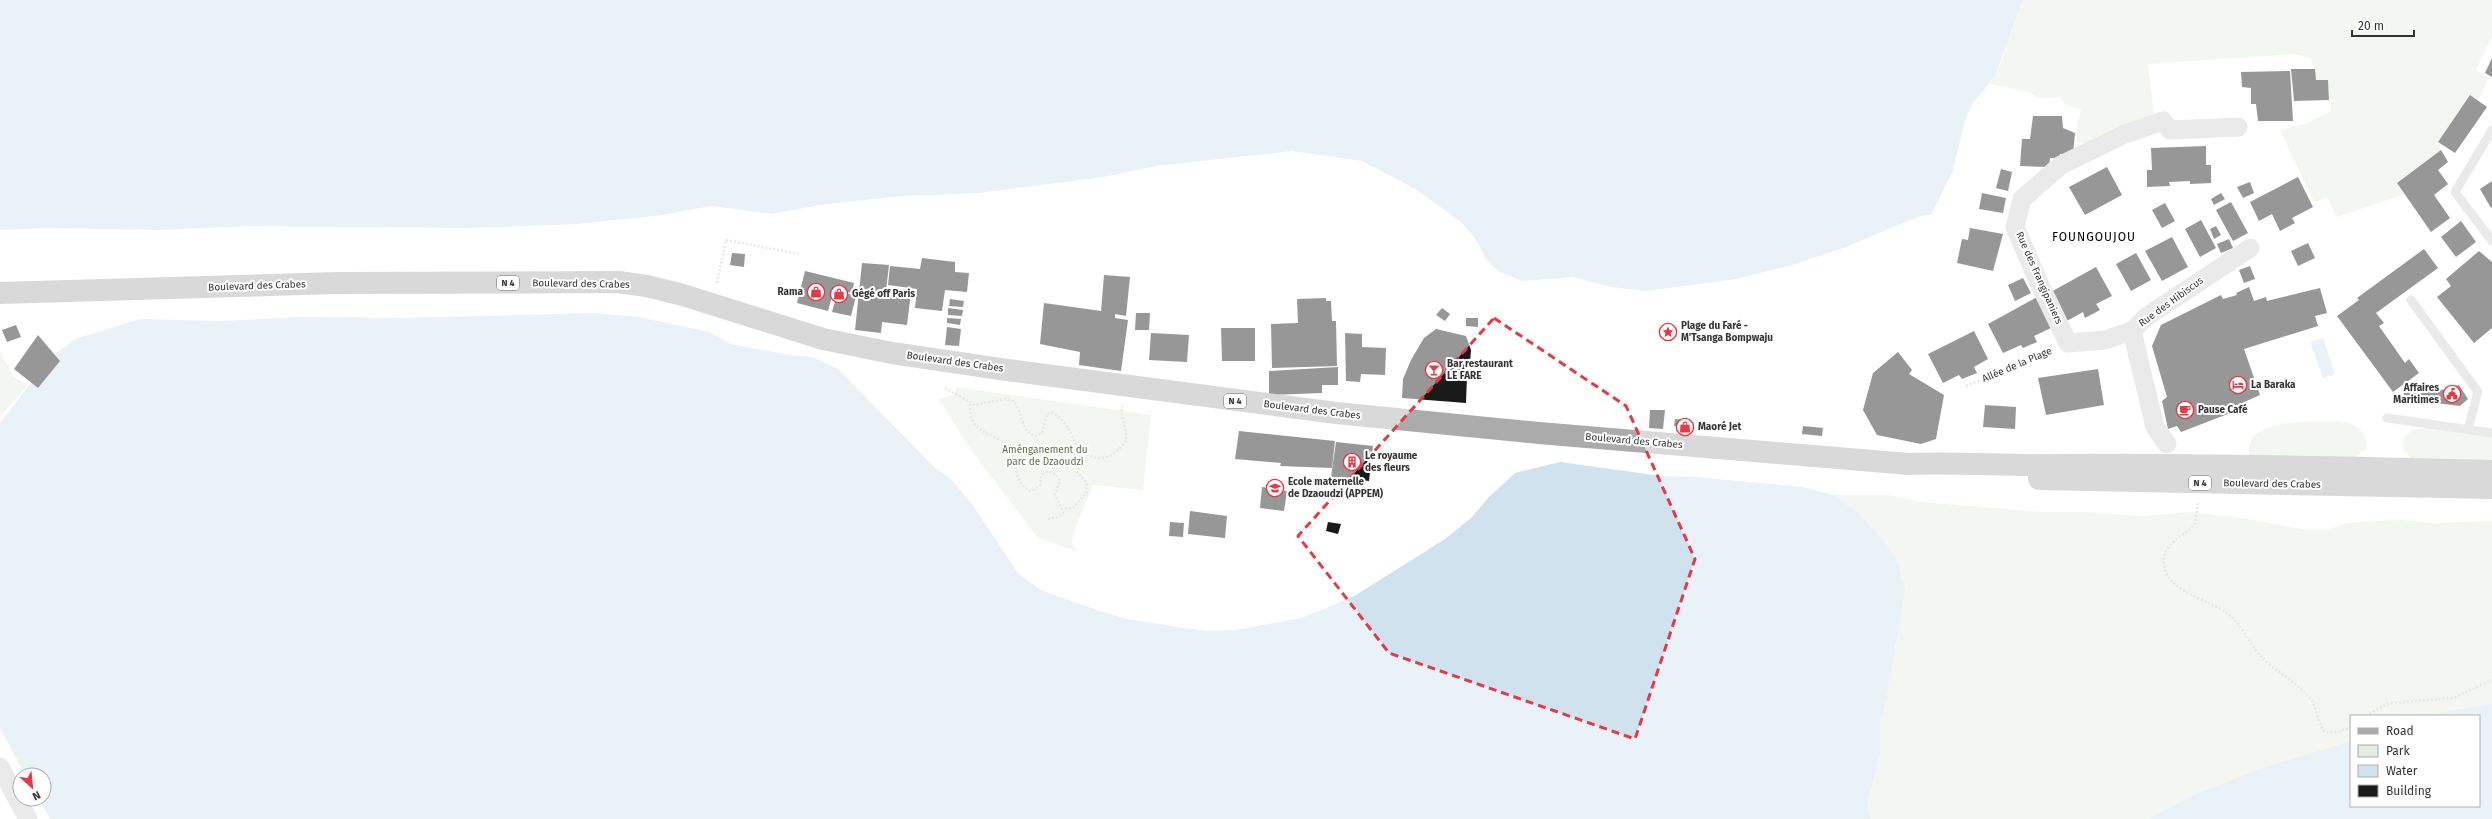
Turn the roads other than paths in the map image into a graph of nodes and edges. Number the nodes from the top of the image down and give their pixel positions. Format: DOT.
graph roads {
  1 [pos="2238,127"];
  2 [pos="2492,130"];
  3 [pos="2492,241"];
  4 [pos="2250,248"];
  5 [pos="2,294"];
  6 [pos="2411,300"];
  7 [pos="2132,331"];
  8 [pos="2387,418"];
  9 [pos="2468,429"];
  10 [pos="2492,433"];
  11 [pos="2167,444"];
  12 [pos="1909,464"];
  13 [pos="2492,471"];
  14 [pos="2492,488"];
  15 [pos="0,767"];
  16 [pos="28,819"];
  1 -- 7 [label="street, Rue des Frangipaniers"];
  2 -- 3 [label="lane"];
  4 -- 7 [label="street, Rue des Hibiscus"];
  5 -- 12 [label="main road, Boulevard des Crabes / N 4"];
  6 -- 9 [label="lane"];
  7 -- 11 [label="street, Rue des Hibiscus"];
  8 -- 9 [label="lane"];
  9 -- 10 [label="lane"];
  12 -- 13 [label="main road, Boulevard des Crabes / N 4"];
  12 -- 14 [label="main road, Boulevard des Crabes / N 4"];
  15 -- 16 [label="street"];
}
